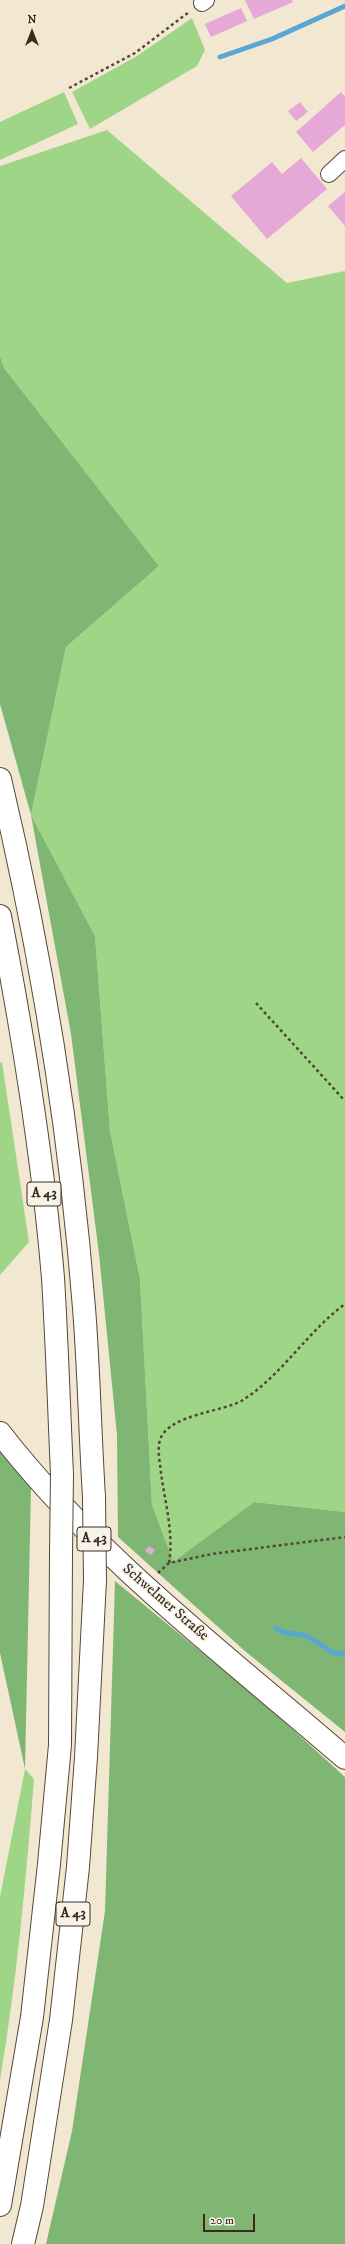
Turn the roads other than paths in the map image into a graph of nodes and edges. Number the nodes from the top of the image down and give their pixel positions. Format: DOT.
graph roads {
  1 [pos="345,160"];
  2 [pos="329,174"];
  3 [pos="0,779"];
  4 [pos="0,916"];
  5 [pos="0,1433"];
  6 [pos="345,1758"];
  7 [pos="0,2205"];
  8 [pos="23,2244"];
  1 -- 2 [label="street"];
  3 -- 8 [label="main road, A 43, bridge"];
  4 -- 7 [label="main road, A 43, bridge"];
  5 -- 6 [label="main road, Schwelmer Straße"];
}
